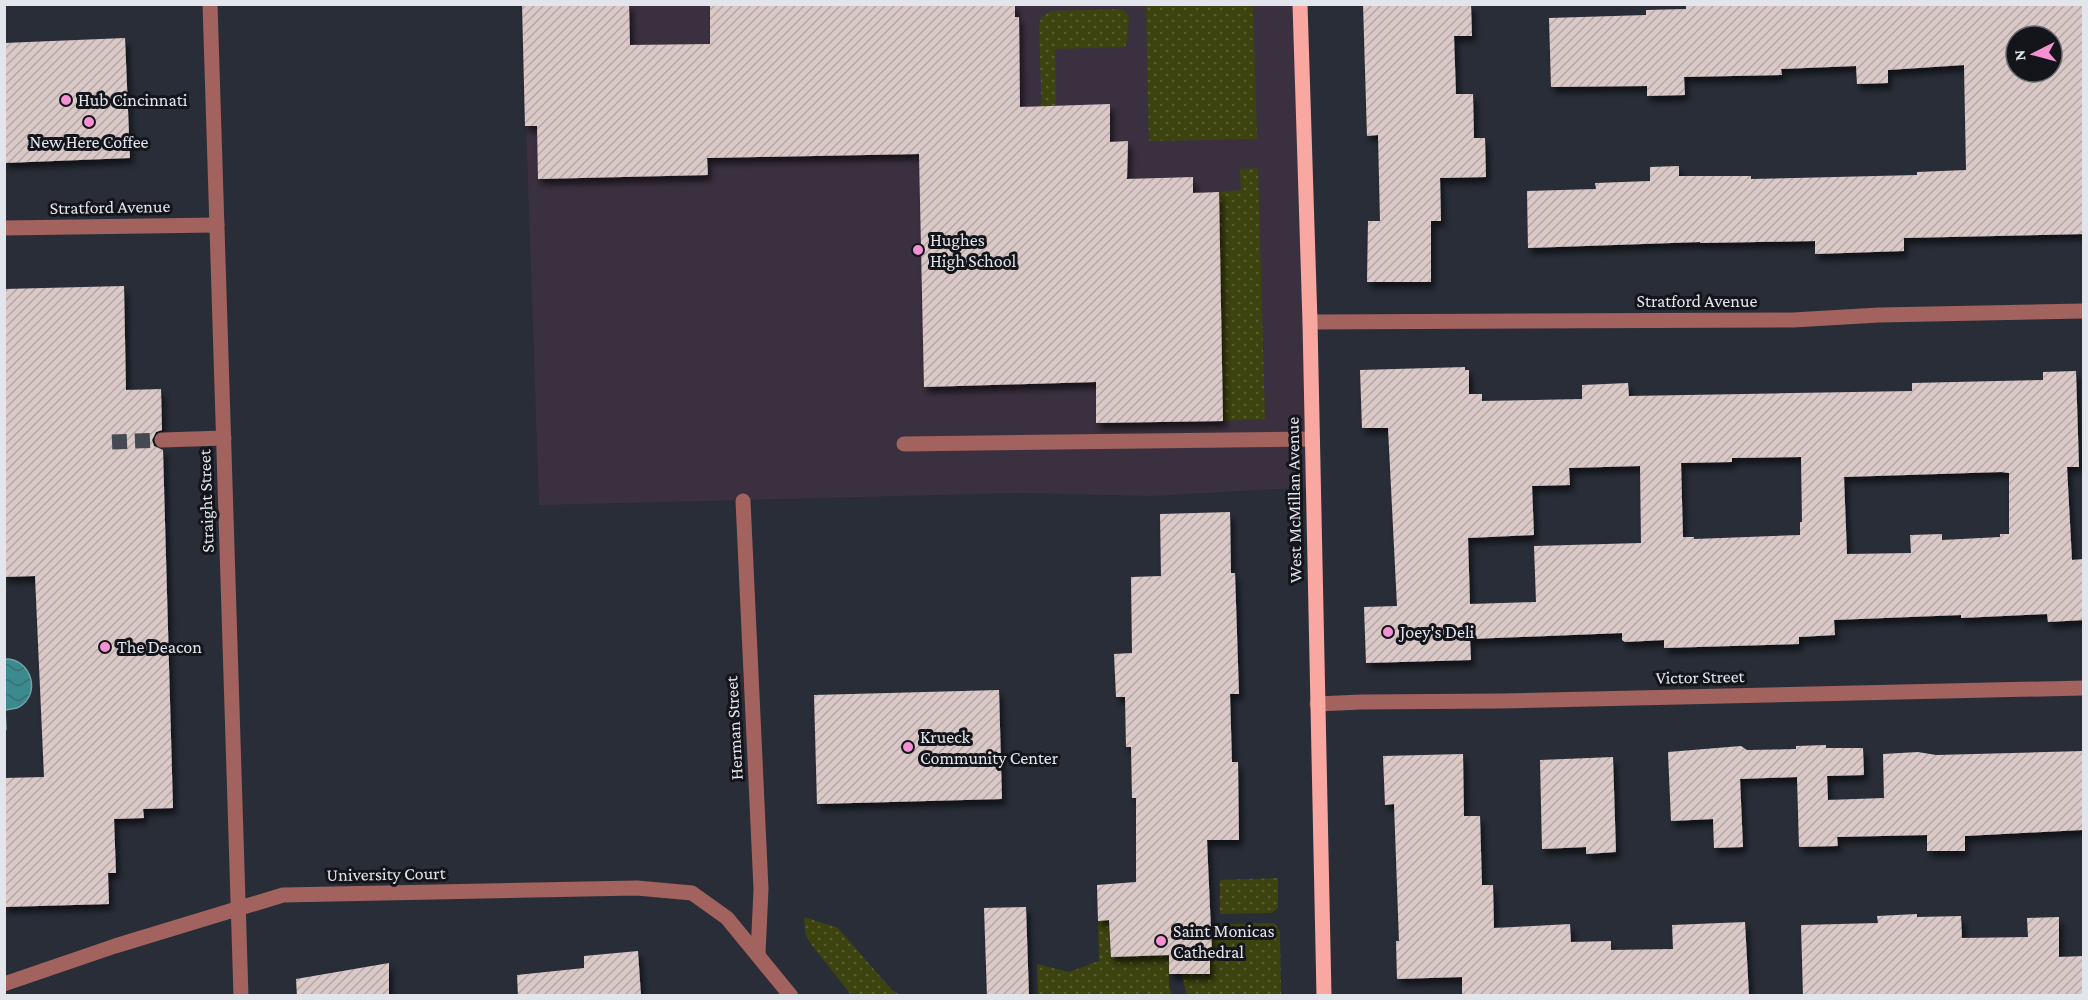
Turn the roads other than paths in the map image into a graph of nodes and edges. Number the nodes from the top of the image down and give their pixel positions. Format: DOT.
graph roads {
  1 [pos="210,4"];
  2 [pos="1300,4"];
  3 [pos="217,225"];
  4 [pos="4,228"];
  5 [pos="2084,311"];
  6 [pos="1310,322"];
  7 [pos="224,438"];
  8 [pos="1311,438"];
  9 [pos="162,440"];
  10 [pos="904,444"];
  11 [pos="743,501"];
  12 [pos="2084,688"];
  13 [pos="1317,704"];
  14 [pos="237,909"];
  15 [pos="758,954"];
  16 [pos="4,984"];
  17 [pos="241,996"];
  18 [pos="791,996"];
  19 [pos="1324,996"];
  1 -- 3 [label="street, Straight Street"];
  2 -- 6 [label="main road, West McMillan Avenue"];
  3 -- 4 [label="street, Stratford Avenue"];
  3 -- 7 [label="street, Straight Street"];
  5 -- 6 [label="street, Stratford Avenue"];
  6 -- 8 [label="main road, West McMillan Avenue"];
  7 -- 9 [label="street"];
  7 -- 14 [label="street, Straight Street"];
  8 -- 10 [label="street"];
  8 -- 13 [label="main road, West McMillan Avenue"];
  11 -- 15 [label="street, Herman Street"];
  12 -- 13 [label="street, Victor Street"];
  13 -- 19 [label="main road, West McMillan Avenue"];
  14 -- 15 [label="street, University Court"];
  14 -- 16 [label="street, University Court"];
  14 -- 17 [label="street, Straight Street"];
  15 -- 18 [label="street, University Court"];
}
